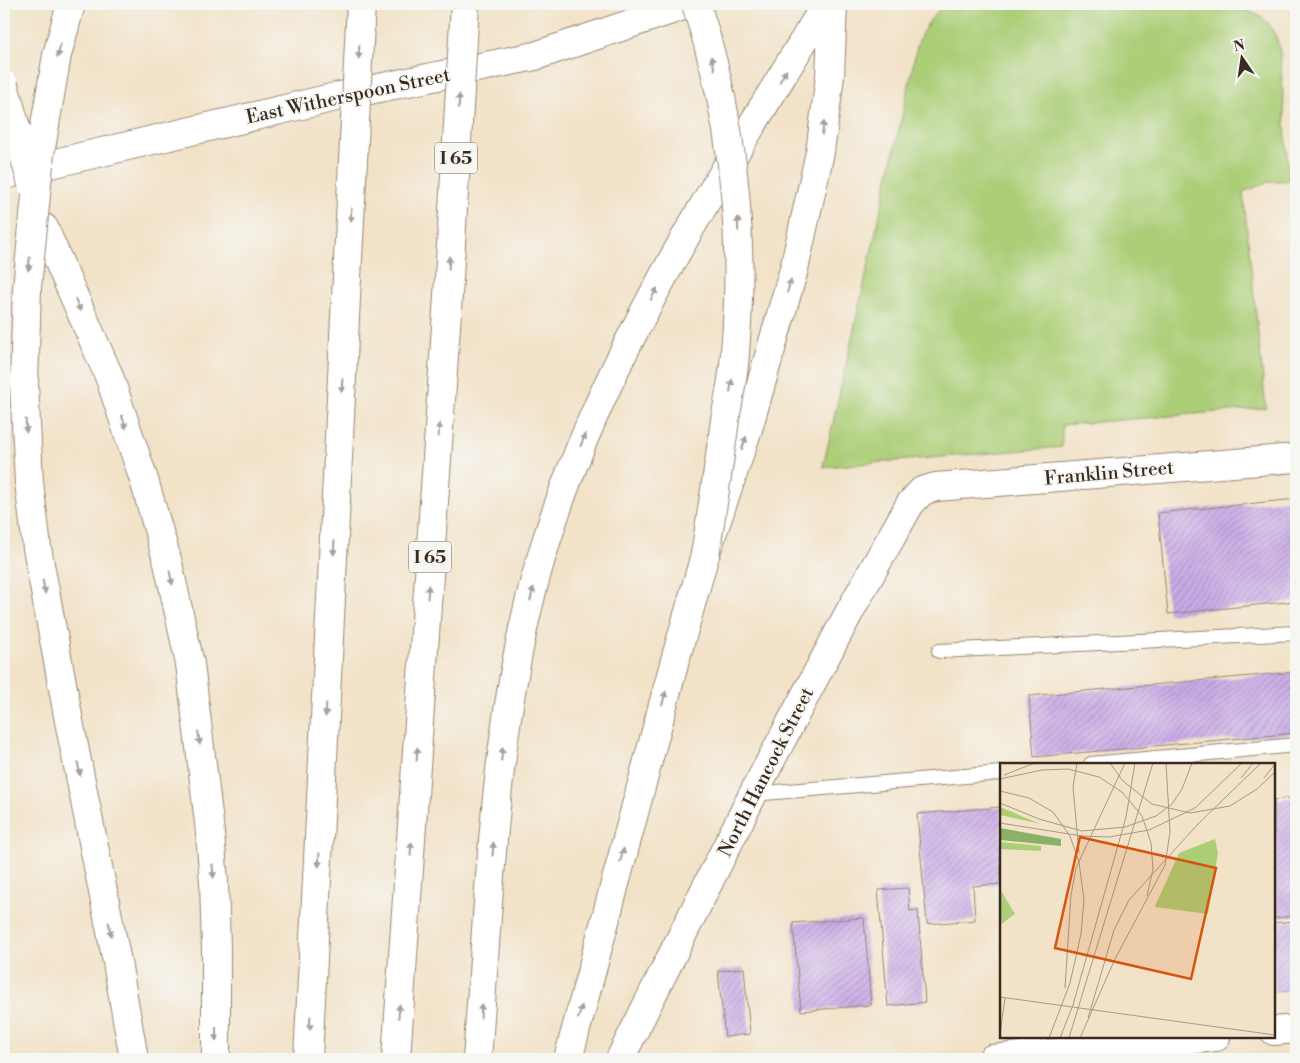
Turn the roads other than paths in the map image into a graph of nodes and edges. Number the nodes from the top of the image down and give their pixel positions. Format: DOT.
graph roads {
  1 [pos="71,4"];
  2 [pos="361,4"];
  3 [pos="466,4"];
  4 [pos="689,4"];
  5 [pos="696,4"];
  6 [pos="826,4"];
  7 [pos="833,4"];
  8 [pos="4,84"];
  9 [pos="4,158"];
  10 [pos="4,174"];
  11 [pos="44,228"];
  12 [pos="1296,458"];
  13 [pos="922,491"];
  14 [pos="705,555"];
  15 [pos="1296,633"];
  16 [pos="939,652"];
  17 [pos="1296,745"];
  18 [pos="1102,763"];
  19 [pos="1000,773"];
  20 [pos="753,794"];
  21 [pos="1296,1029"];
  22 [pos="1275,1031"];
  23 [pos="1206,1038"];
  24 [pos="134,1059"];
  25 [pos="216,1059"];
  26 [pos="308,1059"];
  27 [pos="396,1059"];
  28 [pos="477,1059"];
  29 [pos="568,1059"];
  30 [pos="620,1059"];
  31 [pos="992,1059"];
  1 -- 24 [label="main road, one-way, bridge"];
  2 -- 26 [label="main road, one-way, bridge"];
  27 -- 3 [label="main road, I 65, one-way, bridge"];
  4 -- 10 [label="main road, East Witherspoon Street"];
  14 -- 5 [label="main road, one-way, bridge"];
  28 -- 6 [label="main road, one-way"];
  14 -- 7 [label="main road, one-way, bridge"];
  8 -- 11 [label="main road, bridge"];
  9 -- 11 [label="main road, bridge"];
  11 -- 25 [label="main road, one-way"];
  12 -- 13 [label="main road, Franklin Street"];
  13 -- 20 [label="main road, North Hancock Street"];
  29 -- 14 [label="main road, one-way"];
  15 -- 16 [label="lane"];
  17 -- 18 [label="lane"];
  19 -- 20 [label="lane"];
  20 -- 30 [label="main road, North Hancock Street"];
  21 -- 22 [label="main road"];
  23 -- 31 [label="main road"];
}
